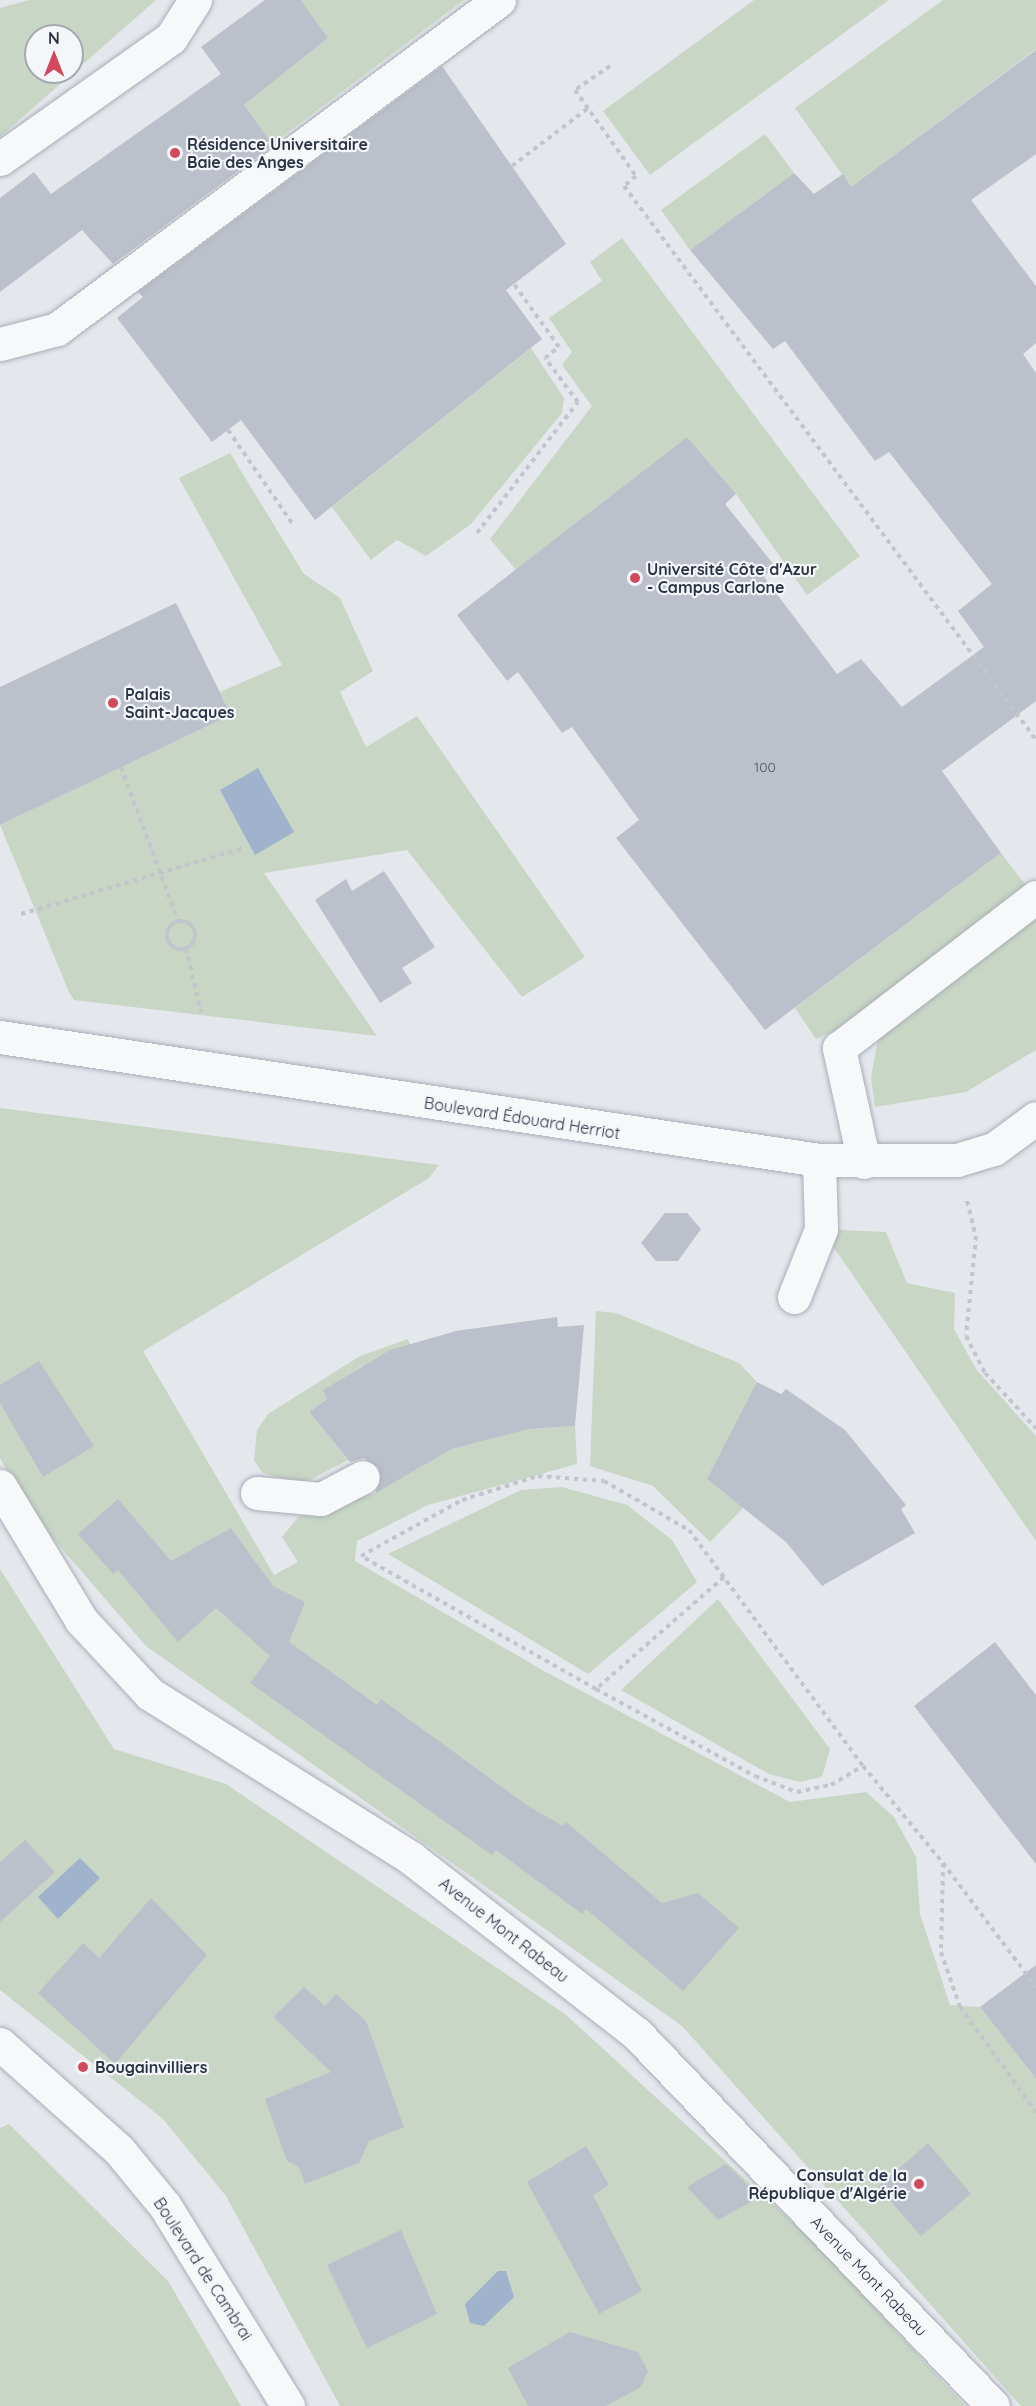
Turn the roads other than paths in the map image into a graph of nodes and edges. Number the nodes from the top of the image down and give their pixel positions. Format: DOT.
graph roads {
  1 [pos="195,0"];
  2 [pos="499,0"];
  3 [pos="0,159"];
  4 [pos="0,344"];
  5 [pos="1036,897"];
  6 [pos="0,1037"];
  7 [pos="1036,1118"];
  8 [pos="819,1160"];
  9 [pos="864,1162"];
  10 [pos="794,1297"];
  11 [pos="363,1478"];
  12 [pos="0,1486"];
  13 [pos="257,1493"];
  14 [pos="6,2058"];
  15 [pos="288,2406"];
  16 [pos="993,2406"];
  1 -- 3 [label="street"];
  2 -- 4 [label="street"];
  5 -- 9 [label="street"];
  6 -- 8 [label="street, Boulevard Édouard Herriot"];
  7 -- 9 [label="street, Boulevard Édouard Herriot"];
  8 -- 9 [label="street, Boulevard Édouard Herriot"];
  8 -- 10 [label="street"];
  11 -- 13 [label="street"];
  12 -- 16 [label="street, Avenue Mont Rabeau"];
  14 -- 15 [label="street, Boulevard de Cambrai"];
}
